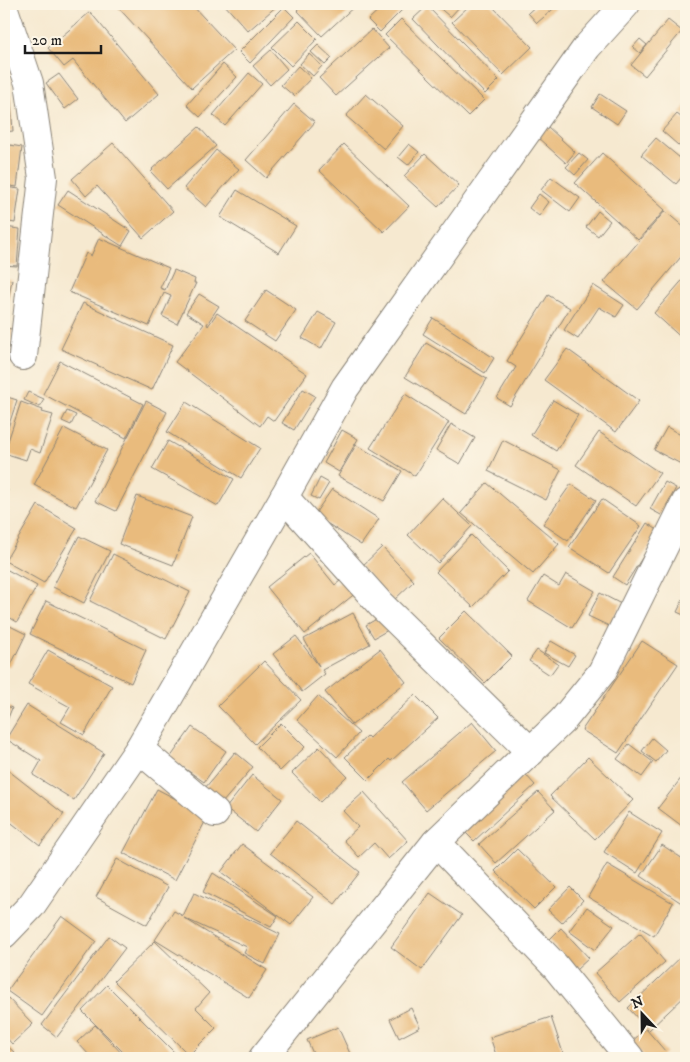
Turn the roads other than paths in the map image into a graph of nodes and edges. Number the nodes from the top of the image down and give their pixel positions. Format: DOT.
graph roads {
  1 [pos="626,4"];
  2 [pos="4,9"];
  3 [pos="23,356"];
  4 [pos="284,497"];
  5 [pos="686,502"];
  6 [pos="139,749"];
  7 [pos="531,752"];
  8 [pos="215,813"];
  9 [pos="436,842"];
  10 [pos="4,934"];
  11 [pos="262,1058"];
  12 [pos="630,1058"];
  1 -- 4 [label="street"];
  2 -- 3 [label="street"];
  4 -- 6 [label="street"];
  4 -- 7 [label="street"];
  5 -- 7 [label="street"];
  6 -- 8 [label="street"];
  6 -- 10 [label="street"];
  7 -- 9 [label="street"];
  9 -- 11 [label="street"];
  9 -- 12 [label="street"];
}
